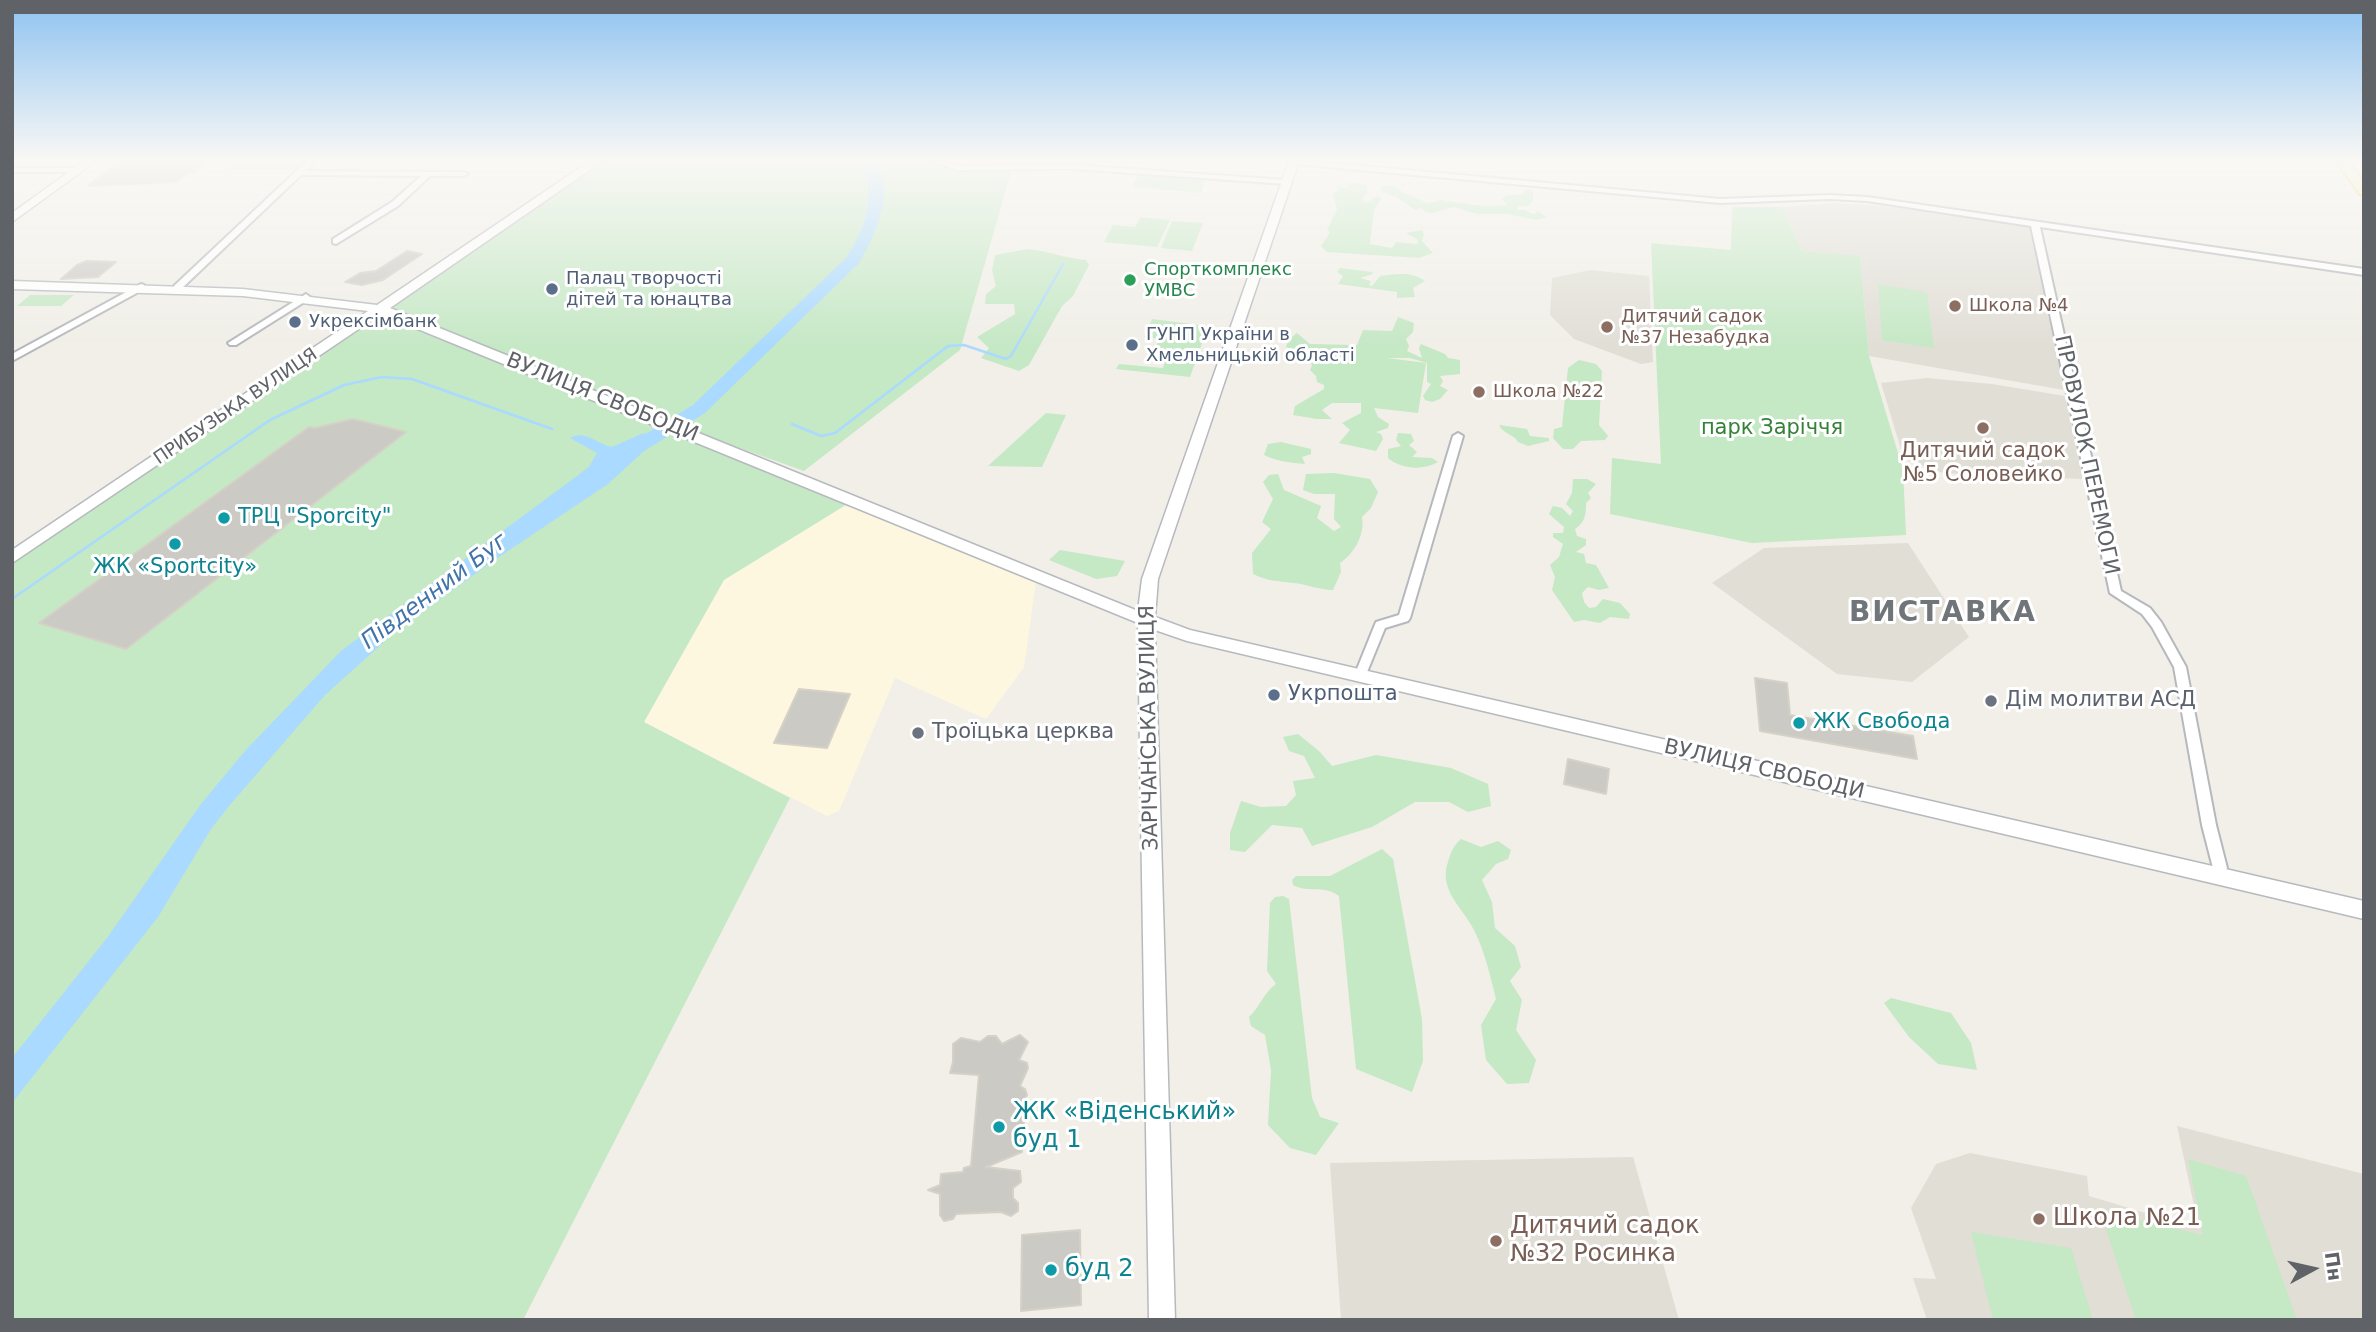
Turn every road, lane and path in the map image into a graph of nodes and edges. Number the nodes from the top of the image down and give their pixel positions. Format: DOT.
graph roads {
  1 [pos="245,223"];
  2 [pos="364,223"];
  3 [pos="507,223"];
  4 [pos="1272,223"];
  5 [pos="2029,223"];
  6 [pos="2035,224"];
  7 [pos="336,241"];
  8 [pos="2364,272"];
  9 [pos="12,285"];
  10 [pos="141,287"];
  11 [pos="177,288"];
  12 [pos="306,297"];
  13 [pos="381,309"];
  14 [pos="233,343"];
  15 [pos="12,358"];
  16 [pos="1458,436"];
  17 [pos="12,558"];
  18 [pos="1156,623"];
  19 [pos="1369,673"];
  20 [pos="1539,713"];
  21 [pos="2220,868"];
  22 [pos="2364,905"];
  23 [pos="1162,1320"];
  1 -- 11 [label="street"];
  2 -- 7 [label="street"];
  3 -- 13 [label="main road, ПРИБУЗЬКА ВУЛИЦЯ"];
  4 -- 18 [label="main road, ЗАРІЧАНСЬКА ВУЛИЦЯ"];
  5 -- 6 [label="street"];
  6 -- 8 [label="street"];
  6 -- 21 [label="street, ПРОВУЛОК ПЕРЕМОГИ"];
  9 -- 10 [label="main road, ВУЛИЦЯ СВОБОДИ"];
  10 -- 11 [label="main road, ВУЛИЦЯ СВОБОДИ"];
  10 -- 15 [label="street"];
  11 -- 12 [label="main road, ВУЛИЦЯ СВОБОДИ"];
  12 -- 13 [label="main road, ВУЛИЦЯ СВОБОДИ"];
  12 -- 14 [label="street"];
  13 -- 17 [label="main road, ПРИБУЗЬКА ВУЛИЦЯ"];
  13 -- 18 [label="main road, ВУЛИЦЯ СВОБОДИ"];
  16 -- 19 [label="street"];
  18 -- 19 [label="main road, ВУЛИЦЯ СВОБОДИ"];
  18 -- 23 [label="main road, ЗАРІЧАНСЬКА ВУЛИЦЯ"];
  19 -- 20 [label="main road, ВУЛИЦЯ СВОБОДИ"];
  20 -- 21 [label="main road, ВУЛИЦЯ СВОБОДИ"];
  20 -- 22 [label="main road, ВУЛИЦЯ СВОБОДИ"];
  21 -- 22 [label="main road, ВУЛИЦЯ СВОБОДИ"];
}
